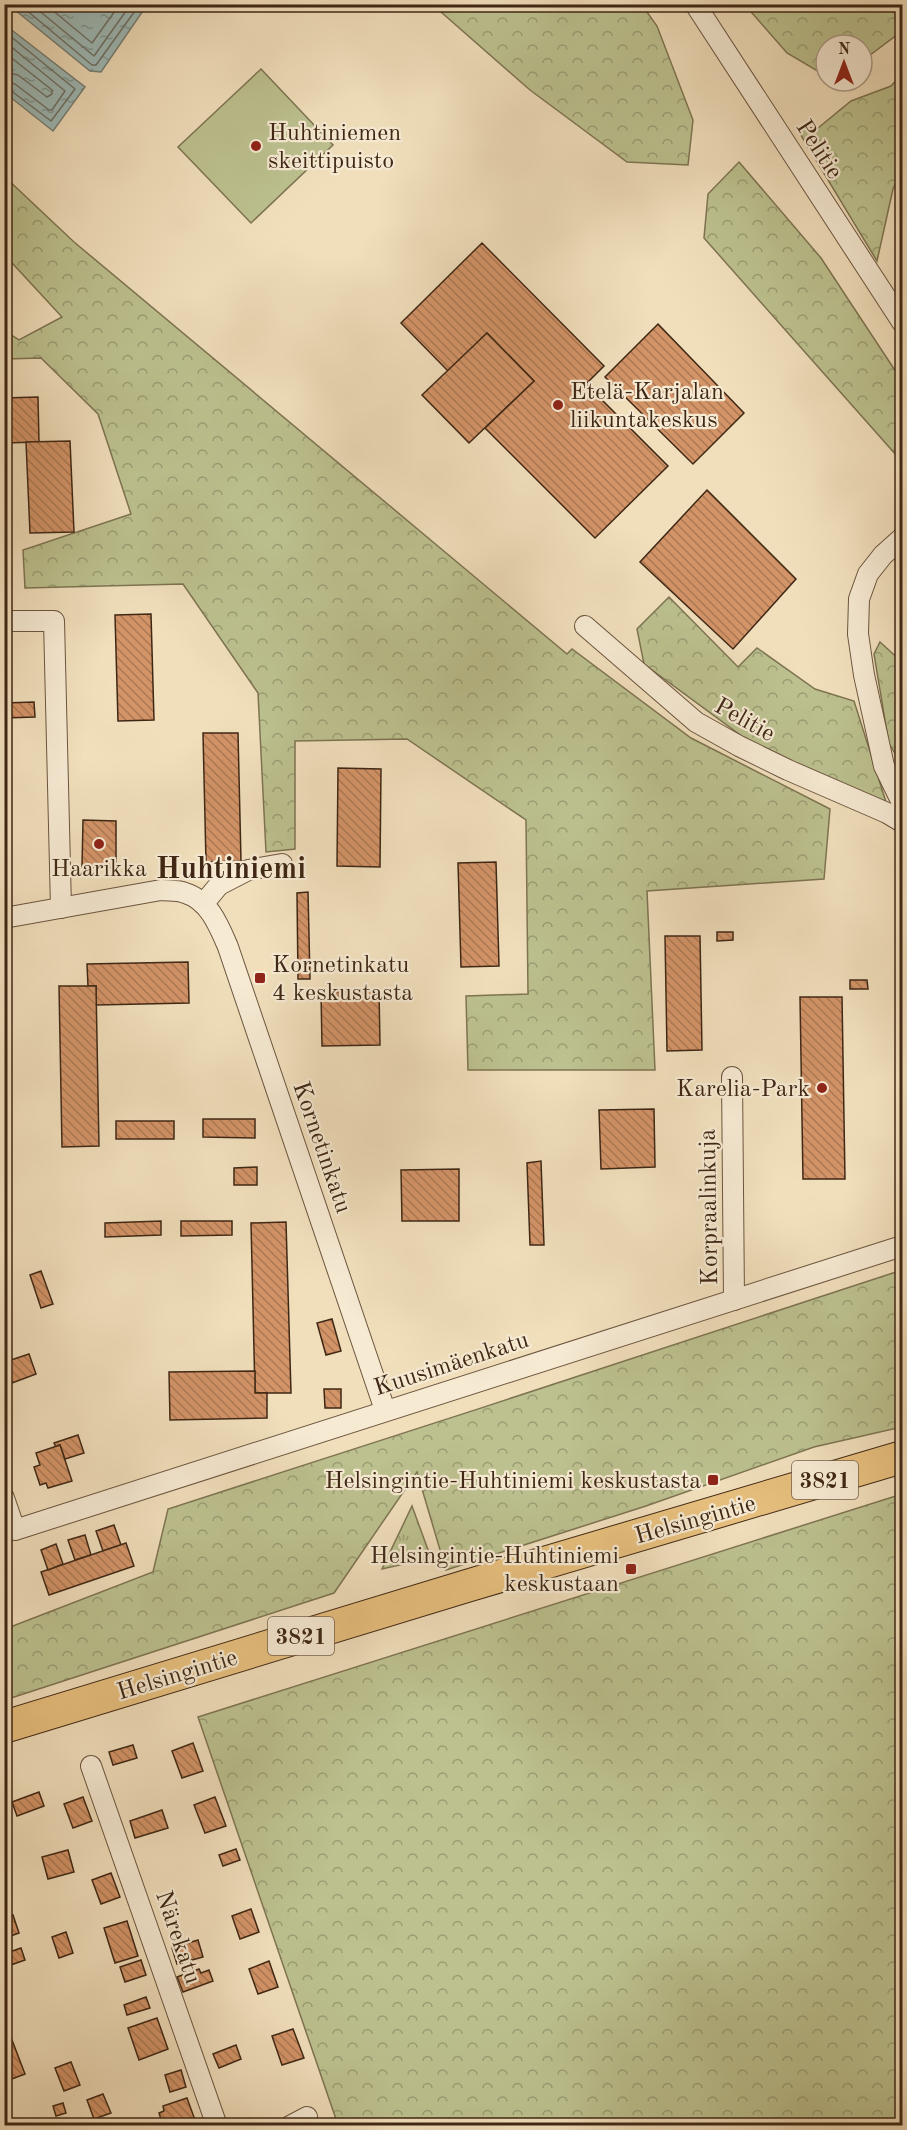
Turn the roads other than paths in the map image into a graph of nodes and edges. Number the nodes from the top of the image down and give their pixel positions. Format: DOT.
graph roads {
  1 [pos="695,4"];
  2 [pos="903,322"];
  3 [pos="903,538"];
  4 [pos="4,621"];
  5 [pos="585,626"];
  6 [pos="903,803"];
  7 [pos="903,822"];
  8 [pos="282,864"];
  9 [pos="204,903"];
  10 [pos="61,908"];
  11 [pos="4,918"];
  12 [pos="732,1077"];
  13 [pos="903,1246"];
  14 [pos="734,1300"];
  15 [pos="385,1410"];
  16 [pos="903,1457"];
  17 [pos="4,1498"];
  18 [pos="4,1727"];
  19 [pos="92,1766"];
  20 [pos="218,2126"];
  1 -- 2 [label="street, Pelitie"];
  3 -- 6 [label="street"];
  4 -- 10 [label="street"];
  5 -- 7 [label="street, Pelitie"];
  8 -- 9 [label="street"];
  9 -- 10 [label="street"];
  9 -- 15 [label="street, Kornetinkatu"];
  10 -- 11 [label="street"];
  12 -- 14 [label="street, Korpraalinkuja"];
  13 -- 14 [label="street, Kuusimäenkatu"];
  14 -- 15 [label="street, Kuusimäenkatu"];
  15 -- 17 [label="street, Kuusimäenkatu"];
  16 -- 18 [label="main road, Helsingintie / 3821"];
  19 -- 20 [label="street, Närekatu"];
}
